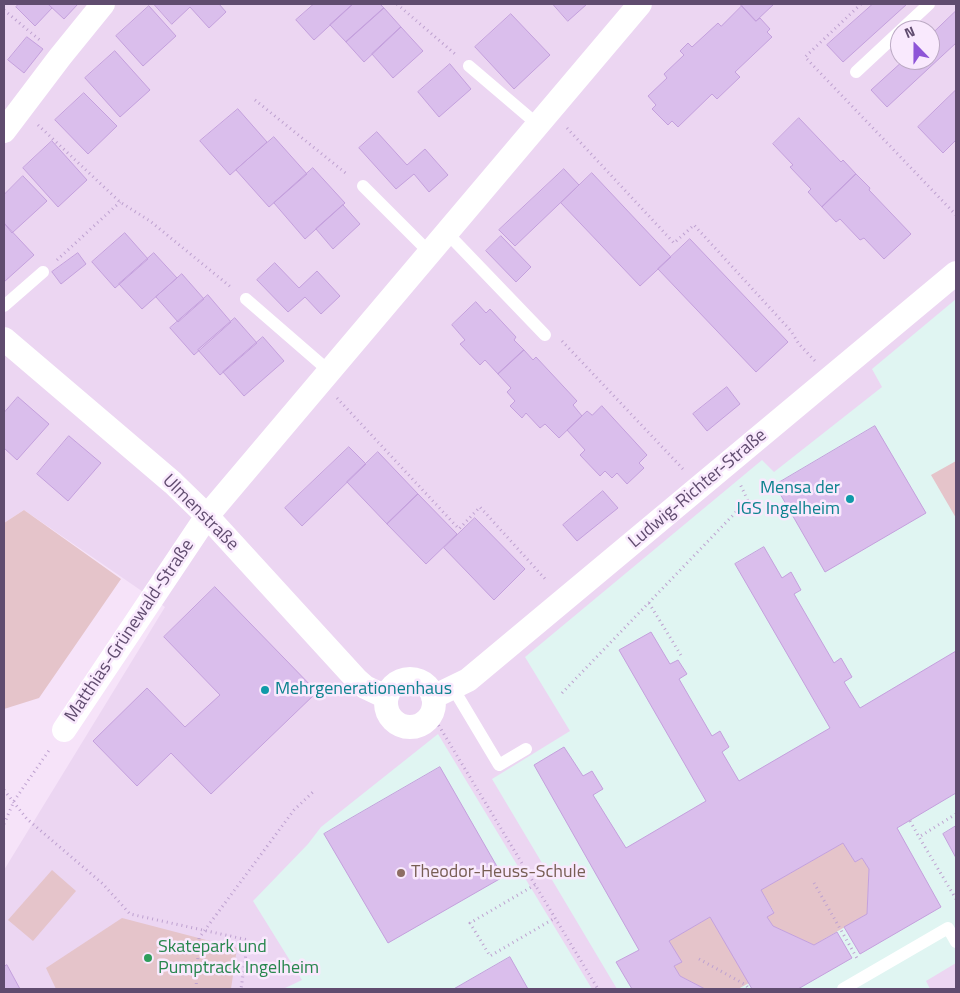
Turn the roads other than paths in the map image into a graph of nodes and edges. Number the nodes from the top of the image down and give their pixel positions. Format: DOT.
graph roads {
  1 [pos="103,4"];
  2 [pos="640,4"];
  3 [pos="929,4"];
  4 [pos="911,20"];
  5 [pos="890,40"];
  6 [pos="470,66"];
  7 [pos="856,72"];
  8 [pos="543,117"];
  9 [pos="4,131"];
  10 [pos="363,186"];
  11 [pos="446,232"];
  12 [pos="429,252"];
  13 [pos="43,272"];
  14 [pos="956,273"];
  15 [pos="246,299"];
  16 [pos="4,306"];
  17 [pos="545,335"];
  18 [pos="4,338"];
  19 [pos="325,376"];
  20 [pos="207,516"];
  21 [pos="386,697"];
  22 [pos="439,700"];
  23 [pos="64,730"];
  24 [pos="526,749"];
  25 [pos="956,942"];
  26 [pos="844,989"];
  1 -- 9 [label="street"];
  2 -- 8 [label="street, Matthias-Grünewald-Straße"];
  3 -- 4 [label="lane"];
  5 -- 7 [label="lane"];
  6 -- 8 [label="lane"];
  8 -- 11 [label="street, Matthias-Grünewald-Straße"];
  10 -- 12 [label="lane"];
  11 -- 12 [label="street, Matthias-Grünewald-Straße"];
  11 -- 17 [label="lane"];
  12 -- 19 [label="street, Matthias-Grünewald-Straße"];
  13 -- 16 [label="lane"];
  14 -- 22 [label="street, Ludwig-Richter-Straße"];
  15 -- 19 [label="lane"];
  18 -- 20 [label="street, Ulmenstraße"];
  19 -- 20 [label="street, Matthias-Grünewald-Straße"];
  20 -- 21 [label="street, Ulmenstraße"];
  20 -- 23 [label="street, Matthias-Grünewald-Straße"];
  21 -- 22 [label="street"];
  21 -- 22 [label="street"];
  22 -- 24 [label="lane"];
  25 -- 26 [label="lane"];
}
